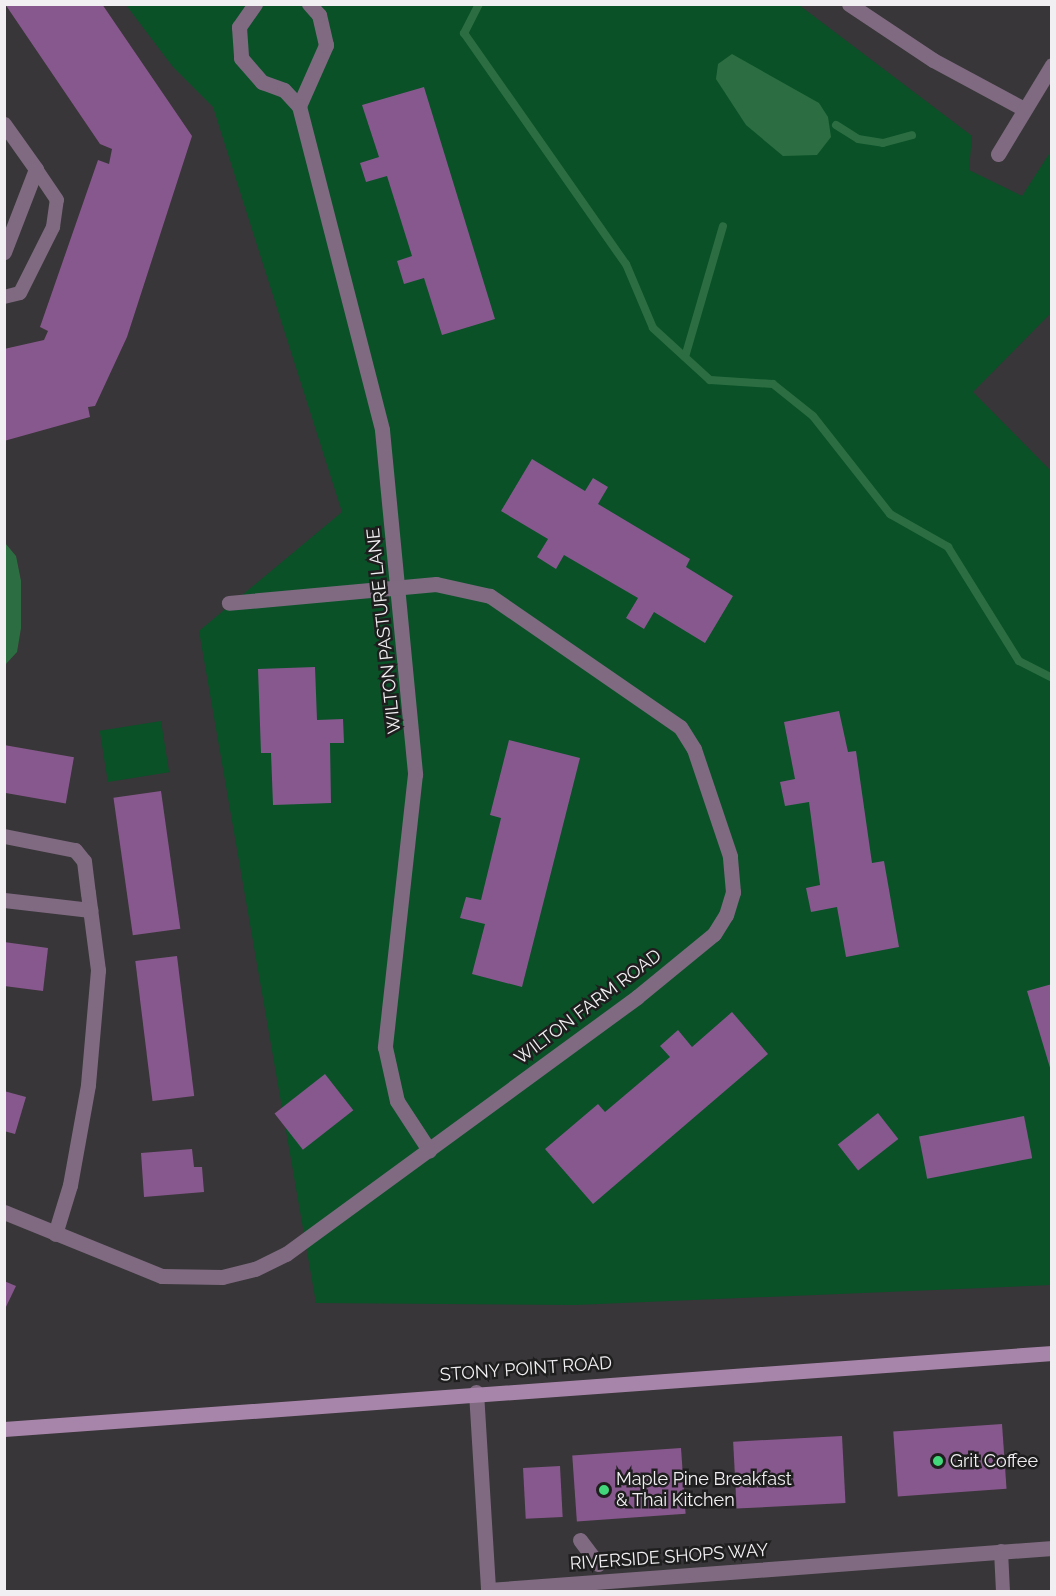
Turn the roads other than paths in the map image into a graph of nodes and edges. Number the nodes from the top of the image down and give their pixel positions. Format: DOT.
graph roads {
  1 [pos="255,4"];
  2 [pos="309,4"];
  3 [pos="849,4"];
  4 [pos="1052,64"];
  5 [pos="299,106"];
  6 [pos="1024,109"];
  7 [pos="4,124"];
  8 [pos="998,154"];
  9 [pos="36,170"];
  10 [pos="4,252"];
  11 [pos="4,297"];
  12 [pos="400,587"];
  13 [pos="229,603"];
  14 [pos="4,836"];
  15 [pos="4,900"];
  16 [pos="90,910"];
  17 [pos="429,1150"];
  18 [pos="4,1212"];
  19 [pos="55,1234"];
  20 [pos="1052,1353"];
  21 [pos="476,1392"];
  22 [pos="4,1429"];
  23 [pos="580,1540"];
  24 [pos="1052,1548"];
  25 [pos="1001,1551"];
  26 [pos="598,1564"];
  27 [pos="488,1591"];
  28 [pos="1003,1592"];
  1 -- 5 [label="street"];
  2 -- 5 [label="street"];
  3 -- 6 [label="street"];
  4 -- 6 [label="street"];
  5 -- 12 [label="street, WILTON PASTURE LANE"];
  6 -- 8 [label="street"];
  7 -- 9 [label="street"];
  9 -- 10 [label="street"];
  9 -- 11 [label="lane"];
  12 -- 13 [label="street, WILTON FARM ROAD"];
  12 -- 17 [label="street, WILTON PASTURE LANE"];
  12 -- 17 [label="street, WILTON FARM ROAD"];
  14 -- 16 [label="street"];
  15 -- 16 [label="street"];
  16 -- 19 [label="street"];
  17 -- 19 [label="street, WILTON FARM ROAD"];
  18 -- 19 [label="street, WILTON FARM ROAD"];
  20 -- 21 [label="main road, STONY POINT ROAD"];
  21 -- 22 [label="main road, STONY POINT ROAD"];
  21 -- 27 [label="street, RIVERSIDE SHOPS WAY"];
  23 -- 26 [label="street"];
  24 -- 25 [label="street, RIVERSIDE SHOPS WAY"];
  25 -- 27 [label="street, RIVERSIDE SHOPS WAY"];
  25 -- 28 [label="lane"];
}
